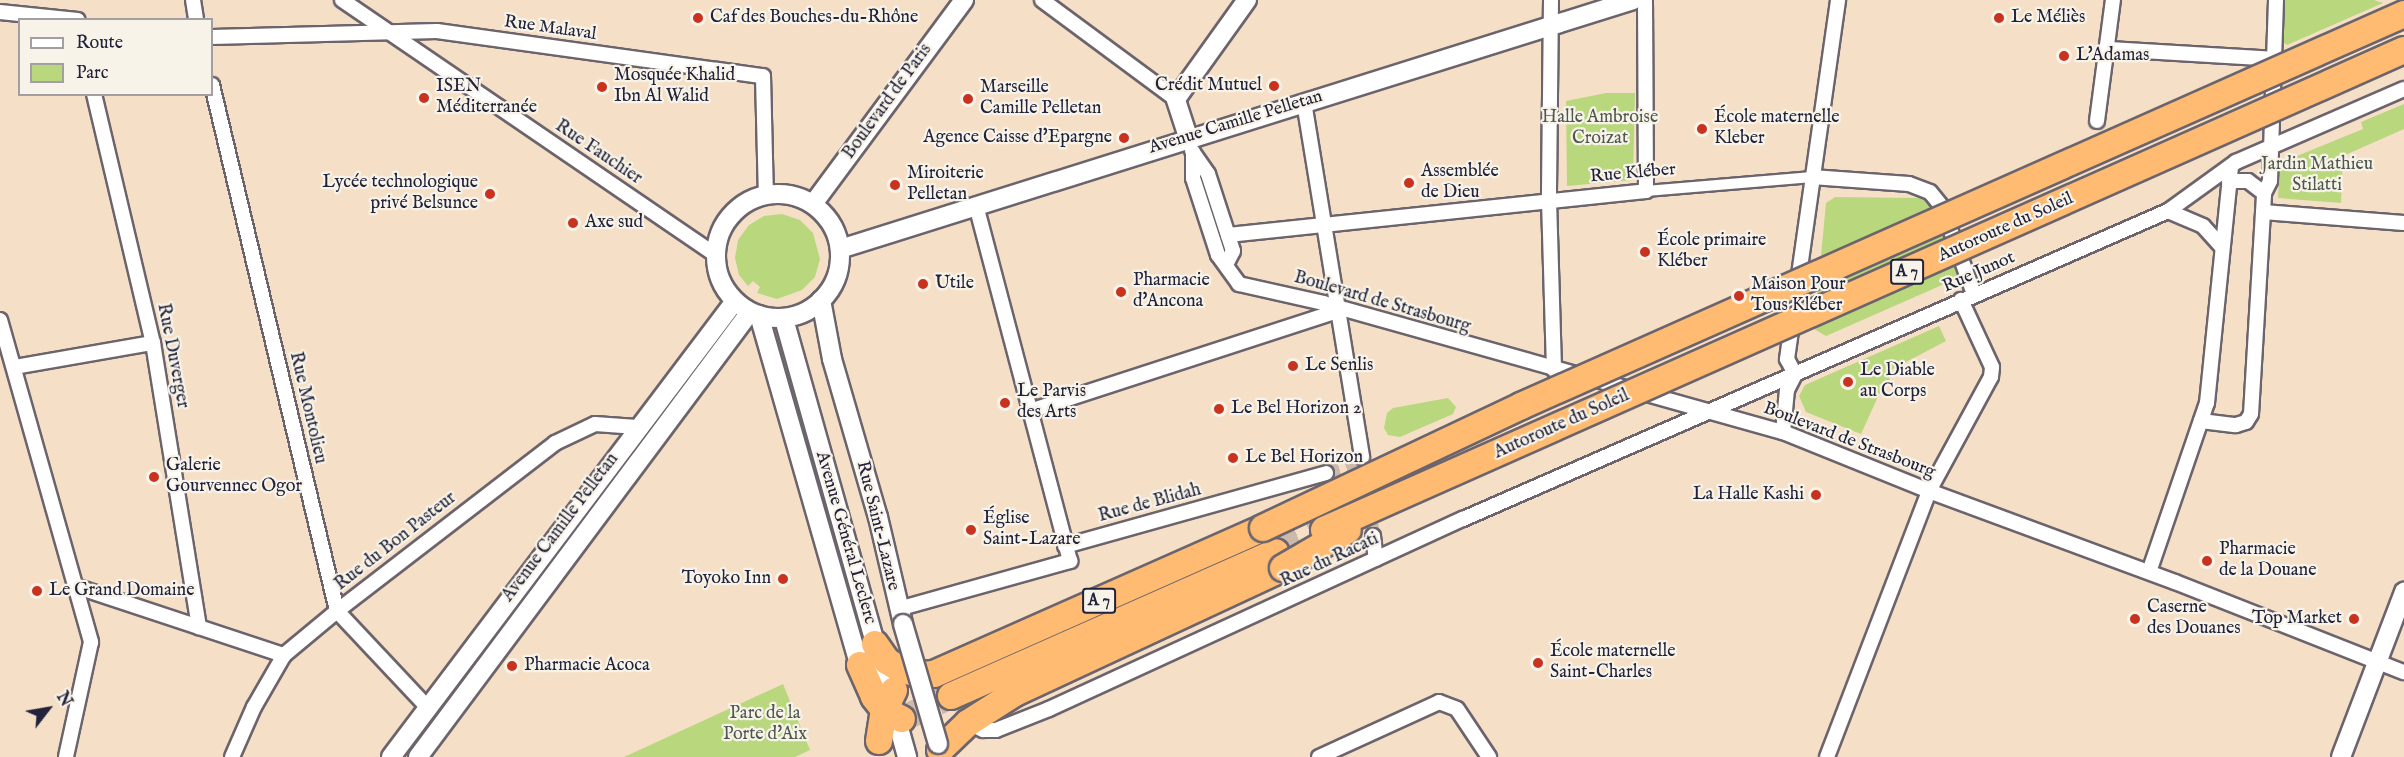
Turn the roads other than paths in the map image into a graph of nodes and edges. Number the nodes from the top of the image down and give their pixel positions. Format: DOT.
graph roads {
  1 [pos="193,0"];
  2 [pos="342,0"];
  3 [pos="964,0"];
  4 [pos="1042,0"];
  5 [pos="1248,0"];
  6 [pos="1551,0"];
  7 [pos="1632,0"];
  8 [pos="1645,0"];
  9 [pos="1838,0"];
  10 [pos="2113,0"];
  11 [pos="2276,0"];
  12 [pos="0,12"];
  13 [pos="2404,15"];
  14 [pos="66,18"];
  15 [pos="196,18"];
  16 [pos="389,32"];
  17 [pos="1551,32"];
  18 [pos="213,37"];
  19 [pos="2108,49"];
  20 [pos="2404,50"];
  21 [pos="2274,59"];
  22 [pos="213,89"];
  23 [pos="2404,89"];
  24 [pos="94,96"];
  25 [pos="1176,99"];
  26 [pos="1304,102"];
  27 [pos="2097,121"];
  28 [pos="1190,145"];
  29 [pos="2272,145"];
  30 [pos="2230,174"];
  31 [pos="1812,177"];
  32 [pos="1646,191"];
  33 [pos="2264,193"];
  34 [pos="766,196"];
  35 [pos="1549,200"];
  36 [pos="813,204"];
  37 [pos="976,206"];
  38 [pos="2168,211"];
  39 [pos="2263,212"];
  40 [pos="1325,223"];
  41 [pos="2404,223"];
  42 [pos="1228,235"];
  43 [pos="2222,247"];
  44 [pos="840,249"];
  45 [pos="716,255"];
  46 [pos="1227,263"];
  47 [pos="1974,294"];
  48 [pos="821,300"];
  49 [pos="1961,300"];
  50 [pos="735,301"];
  51 [pos="1341,310"];
  52 [pos="754,314"];
  53 [pos="784,319"];
  54 [pos="0,320"];
  55 [pos="153,343"];
  56 [pos="15,368"];
  57 [pos="1554,370"];
  58 [pos="1795,374"];
  59 [pos="1030,411"];
  60 [pos="1706,411"];
  61 [pos="2201,421"];
  62 [pos="637,427"];
  63 [pos="1783,432"];
  64 [pos="1362,457"];
  65 [pos="1326,473"];
  66 [pos="1929,491"];
  67 [pos="1410,493"];
  68 [pos="1324,530"];
  69 [pos="1373,536"];
  70 [pos="1065,546"];
  71 [pos="1280,559"];
  72 [pos="1376,559"];
  73 [pos="2150,572"];
  74 [pos="75,586"];
  75 [pos="2404,592"];
  76 [pos="337,611"];
  77 [pos="901,616"];
  78 [pos="199,627"];
  79 [pos="875,644"];
  80 [pos="284,655"];
  81 [pos="2378,662"];
  82 [pos="860,665"];
  83 [pos="2404,672"];
  84 [pos="1010,688"];
  85 [pos="951,696"];
  86 [pos="893,706"];
  87 [pos="428,708"];
  88 [pos="968,723"];
  89 [pos="879,741"];
  90 [pos="939,747"];
  91 [pos="66,757"];
  92 [pos="232,757"];
  93 [pos="391,757"];
  94 [pos="418,757"];
  95 [pos="907,757"];
  96 [pos="1319,757"];
  97 [pos="1489,757"];
  98 [pos="1827,757"];
  99 [pos="2341,757"];
  1 -- 15 [label="street"];
  2 -- 16 [label="street, Rue Fauchier"];
  3 -- 36 [label="street, Boulevard de Paris"];
  4 -- 25 [label="street"];
  5 -- 25 [label="street"];
  6 -- 17 [label="street"];
  7 -- 17 [label="street, Avenue Camille Pelletan"];
  8 -- 32 [label="street"];
  9 -- 31 [label="street"];
  10 -- 19 [label="street"];
  11 -- 21 [label="street"];
  12 -- 14 [label="street"];
  13 -- 79 [label="highway, Autoroute du Soleil / A 7, bridge"];
  16 -- 18 [label="street, Rue Malaval"];
  16 -- 34 [label="street, Rue Malaval"];
  16 -- 45 [label="street, Rue Fauchier"];
  17 -- 26 [label="street, Avenue Camille Pelletan"];
  17 -- 35 [label="street"];
  19 -- 21 [label="street"];
  19 -- 27 [label="street"];
  20 -- 67 [label="highway, Autoroute du Soleil / A 7, bridge"];
  21 -- 29 [label="street"];
  22 -- 76 [label="street, Rue Montolieu"];
  23 -- 29 [label="street, Rue Junot"];
  24 -- 55 [label="street, Rue Duverger"];
  25 -- 28 [label="street"];
  26 -- 28 [label="street, Avenue Camille Pelletan"];
  26 -- 40 [label="street"];
  28 -- 37 [label="street, Avenue Camille Pelletan"];
  28 -- 42 [label="street"];
  28 -- 46 [label="street"];
  29 -- 30 [label="street, Rue Junot"];
  29 -- 33 [label="street"];
  30 -- 33 [label="street"];
  30 -- 38 [label="street, Rue Junot"];
  30 -- 43 [label="street"];
  31 -- 32 [label="street, Rue Kléber"];
  31 -- 47 [label="street, Rue Kléber"];
  31 -- 58 [label="street"];
  32 -- 35 [label="street, Rue Kléber"];
  33 -- 39 [label="street"];
  34 -- 36 [label="street"];
  34 -- 45 [label="street"];
  35 -- 40 [label="street, Rue Kléber"];
  35 -- 57 [label="street"];
  36 -- 44 [label="street"];
  37 -- 44 [label="street, Avenue Camille Pelletan"];
  37 -- 59 [label="street"];
  38 -- 43 [label="street"];
  38 -- 47 [label="street, Rue Junot"];
  39 -- 41 [label="street"];
  39 -- 61 [label="street"];
  40 -- 42 [label="street, Rue Kléber"];
  40 -- 51 [label="street"];
  42 -- 46 [label="street"];
  43 -- 61 [label="street"];
  44 -- 48 [label="street"];
  45 -- 50 [label="street"];
  46 -- 51 [label="street, Boulevard de Strasbourg"];
  47 -- 49 [label="street, Rue Junot"];
  48 -- 53 [label="street"];
  48 -- 77 [label="street, Rue Saint-Lazare"];
  49 -- 58 [label="street, Rue Junot"];
  49 -- 66 [label="street"];
  50 -- 52 [label="street"];
  50 -- 62 [label="street, Avenue Camille Pelletan"];
  51 -- 57 [label="street, Boulevard de Strasbourg"];
  51 -- 59 [label="street"];
  51 -- 64 [label="street"];
  52 -- 53 [label="street"];
  52 -- 82 [label="street, Avenue Général Leclerc"];
  52 -- 94 [label="street, Avenue Camille Pelletan"];
  53 -- 79 [label="street, Avenue Général Leclerc"];
  54 -- 56 [label="street"];
  55 -- 56 [label="street"];
  55 -- 78 [label="street, Rue Duverger"];
  56 -- 74 [label="street"];
  57 -- 60 [label="street, Boulevard de Strasbourg"];
  58 -- 60 [label="street, Rue Junot"];
  58 -- 63 [label="street"];
  59 -- 70 [label="street"];
  60 -- 63 [label="street, Boulevard de Strasbourg"];
  60 -- 72 [label="street, Rue du Racati"];
  61 -- 73 [label="street"];
  62 -- 76 [label="street, Rue du Bon Pasteur"];
  62 -- 87 [label="street, Avenue Camille Pelletan"];
  63 -- 66 [label="street, Boulevard de Strasbourg"];
  65 -- 70 [label="street, Rue de Blidah"];
  66 -- 73 [label="street, Boulevard de Strasbourg"];
  66 -- 98 [label="street"];
  67 -- 68 [label="highway, A 7, bridge"];
  67 -- 71 [label="highway, bridge"];
  69 -- 72 [label="street"];
  70 -- 77 [label="street"];
  71 -- 84 [label="highway"];
  71 -- 85 [label="highway, A 7"];
  71 -- 88 [label="highway"];
  72 -- 88 [label="street, Rue du Racati"];
  73 -- 81 [label="street, Boulevard de Strasbourg"];
  74 -- 78 [label="street"];
  74 -- 91 [label="street"];
  75 -- 81 [label="street"];
  76 -- 80 [label="street, Rue du Bon Pasteur"];
  76 -- 87 [label="street, Rue Montolieu"];
  77 -- 90 [label="street, Rue Saint-Lazare, bridge"];
  78 -- 80 [label="street"];
  79 -- 86 [label="street, Avenue Général Leclerc"];
  80 -- 92 [label="street, Rue du Bon Pasteur"];
  81 -- 83 [label="street, Boulevard de Strasbourg"];
  81 -- 99 [label="street"];
  82 -- 86 [label="highway"];
  82 -- 89 [label="street, Avenue Général Leclerc"];
  86 -- 89 [label="highway"];
  86 -- 95 [label="street, Avenue Général Leclerc"];
  87 -- 93 [label="street, Avenue Camille Pelletan"];
  88 -- 90 [label="highway"];
  96 -- 97 [label="street"];
}
